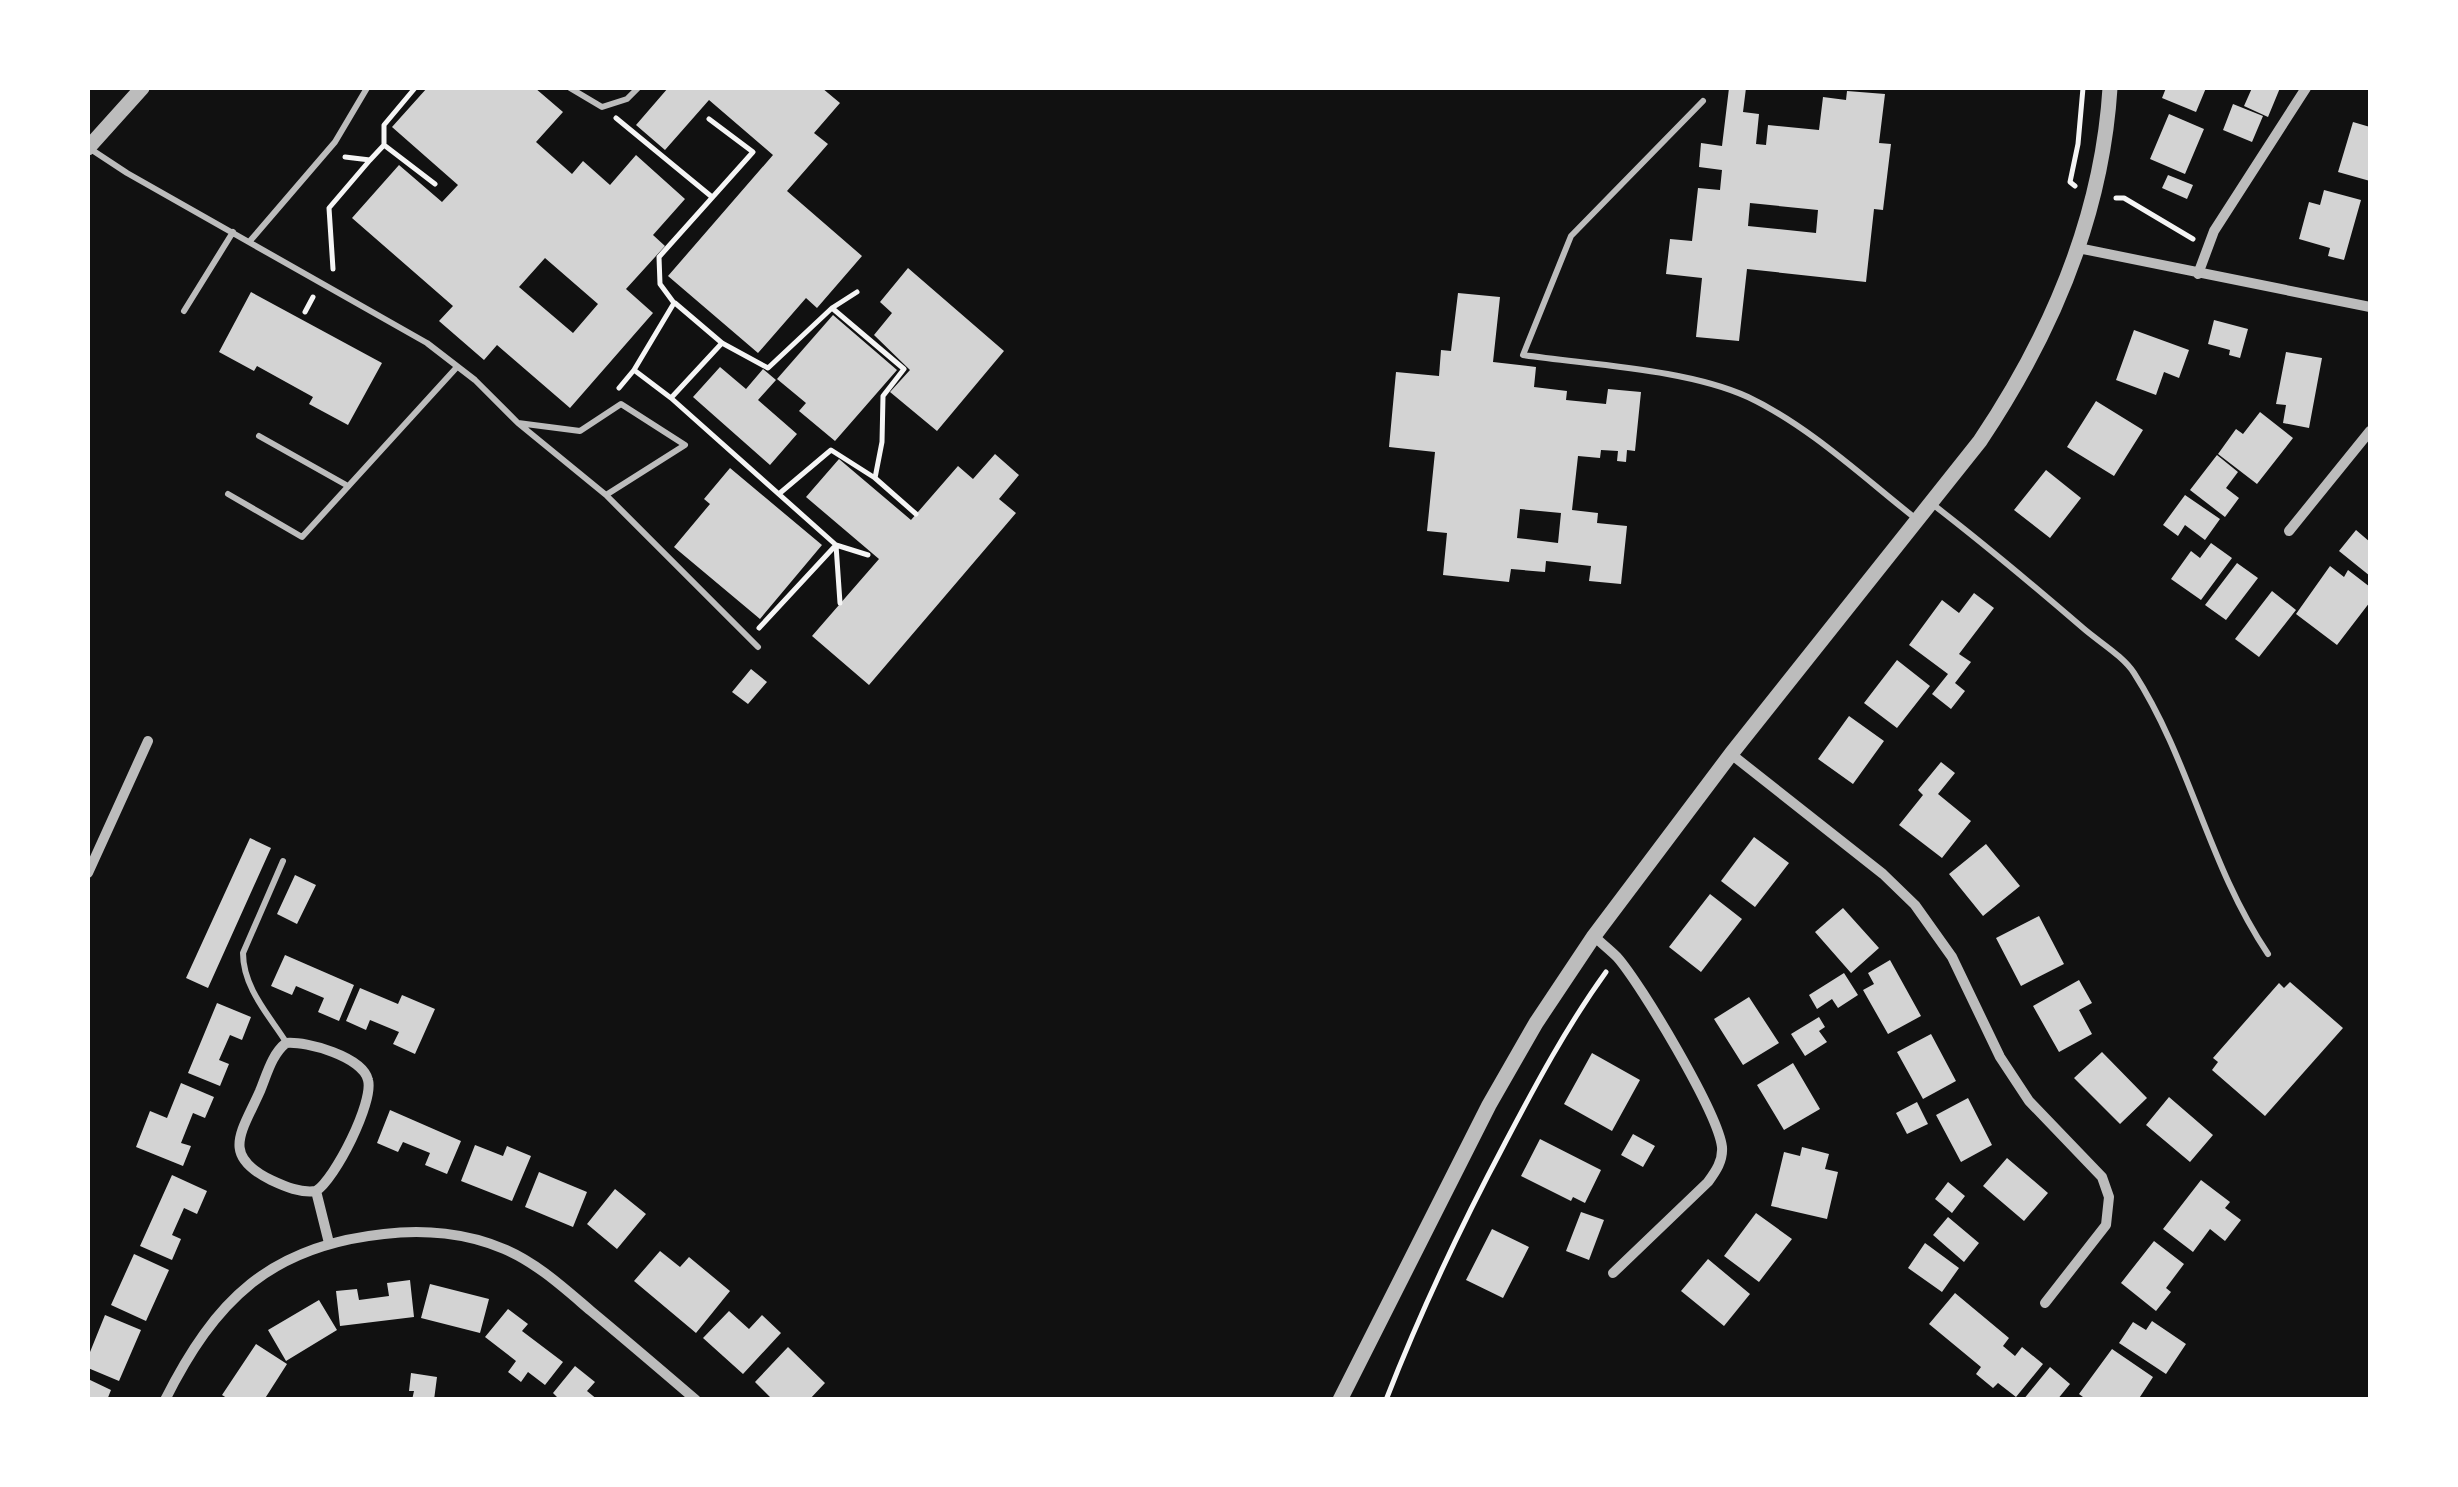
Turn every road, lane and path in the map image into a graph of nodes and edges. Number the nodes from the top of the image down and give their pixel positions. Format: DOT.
graph roads {
  1 [pos="142,88"];
  2 [pos="367,88"];
  3 [pos="415,88"];
  4 [pos="570,88"];
  5 [pos="638,88"];
  6 [pos="2110,88"];
  7 [pos="2306,88"];
  8 [pos="1703,101"];
  9 [pos="602,107"];
  10 [pos="710,120"];
  11 [pos="384,145"];
  12 [pos="88,148"];
  13 [pos="324,155"];
  14 [pos="370,160"];
  15 [pos="435,184"];
  16 [pos="712,197"];
  17 [pos="2092,200"];
  18 [pos="233,232"];
  19 [pos="250,241"];
  20 [pos="2206,246"];
  21 [pos="2078,248"];
  22 [pos="2198,274"];
  23 [pos="321,282"];
  24 [pos="857,292"];
  25 [pos="674,303"];
  26 [pos="2370,306"];
  27 [pos="832,308"];
  28 [pos="184,311"];
  29 [pos="722,342"];
  30 [pos="457,366"];
  31 [pos="634,370"];
  32 [pos="612,394"];
  33 [pos="671,398"];
  34 [pos="518,423"];
  35 [pos="2370,431"];
  36 [pos="259,436"];
  37 [pos="875,478"];
  38 [pos="348,486"];
  39 [pos="780,493"];
  40 [pos="228,494"];
  41 [pos="606,495"];
  42 [pos="1930,502"];
  43 [pos="916,514"];
  44 [pos="1916,519"];
  45 [pos="2289,531"];
  46 [pos="836,545"];
  47 [pos="868,555"];
  48 [pos="840,603"];
  49 [pos="751,636"];
  50 [pos="758,647"];
  51 [pos="148,741"];
  52 [pos="1732,754"];
  53 [pos="283,861"];
  54 [pos="88,873"];
  55 [pos="1594,936"];
  56 [pos="2268,954"];
  57 [pos="1616,957"];
  58 [pos="286,1043"];
  59 [pos="316,1191"];
  60 [pos="328,1243"];
  61 [pos="1613,1273"];
  62 [pos="2045,1304"];
  63 [pos="165,1400"];
  64 [pos="696,1400"];
  65 [pos="1340,1400"];
  66 [pos="1386,1400"];
  1 -- 12 [label="street"];
  2 -- 13 [label="lane"];
  3 -- 11 [label="path"];
  4 -- 9 [label="lane"];
  5 -- 9 [label="lane"];
  6 -- 17 [label="street"];
  7 -- 20 [label="street"];
  8 -- 44 [label="lane"];
  9 -- 16 [label="path"];
  10 -- 16 [label="path"];
  11 -- 14 [label="path"];
  11 -- 15 [label="path"];
  12 -- 18 [label="lane"];
  13 -- 14 [label="path"];
  13 -- 19 [label="lane"];
  14 -- 23 [label="path"];
  16 -- 25 [label="path"];
  17 -- 20 [label="path"];
  17 -- 21 [label="street"];
  18 -- 19 [label="lane"];
  18 -- 28 [label="lane"];
  19 -- 23 [label="lane"];
  20 -- 22 [label="street"];
  21 -- 22 [label="street"];
  21 -- 42 [label="street"];
  22 -- 26 [label="street"];
  23 -- 30 [label="lane"];
  24 -- 27 [label="path"];
  25 -- 29 [label="path"];
  25 -- 31 [label="path"];
  27 -- 29 [label="path"];
  27 -- 37 [label="path"];
  29 -- 33 [label="path"];
  30 -- 34 [label="lane"];
  30 -- 38 [label="lane"];
  31 -- 32 [label="path"];
  31 -- 33 [label="path"];
  33 -- 39 [label="path"];
  34 -- 41 [label="lane"];
  34 -- 41 [label="lane"];
  35 -- 45 [label="street"];
  36 -- 38 [label="lane"];
  37 -- 39 [label="path"];
  37 -- 43 [label="path"];
  38 -- 40 [label="lane"];
  39 -- 46 [label="path"];
  41 -- 49 [label="lane"];
  42 -- 44 [label="street"];
  42 -- 56 [label="lane"];
  44 -- 52 [label="street"];
  46 -- 47 [label="path"];
  46 -- 48 [label="path"];
  46 -- 49 [label="path"];
  49 -- 50 [label="lane"];
  51 -- 54 [label="street"];
  52 -- 55 [label="street"];
  52 -- 62 [label="street"];
  53 -- 58 [label="lane"];
  55 -- 57 [label="street"];
  55 -- 65 [label="street"];
  57 -- 61 [label="street"];
  57 -- 66 [label="path"];
  58 -- 59 [label="street"];
  58 -- 59 [label="street"];
  59 -- 60 [label="street"];
  60 -- 63 [label="street"];
  60 -- 64 [label="street"];
}
